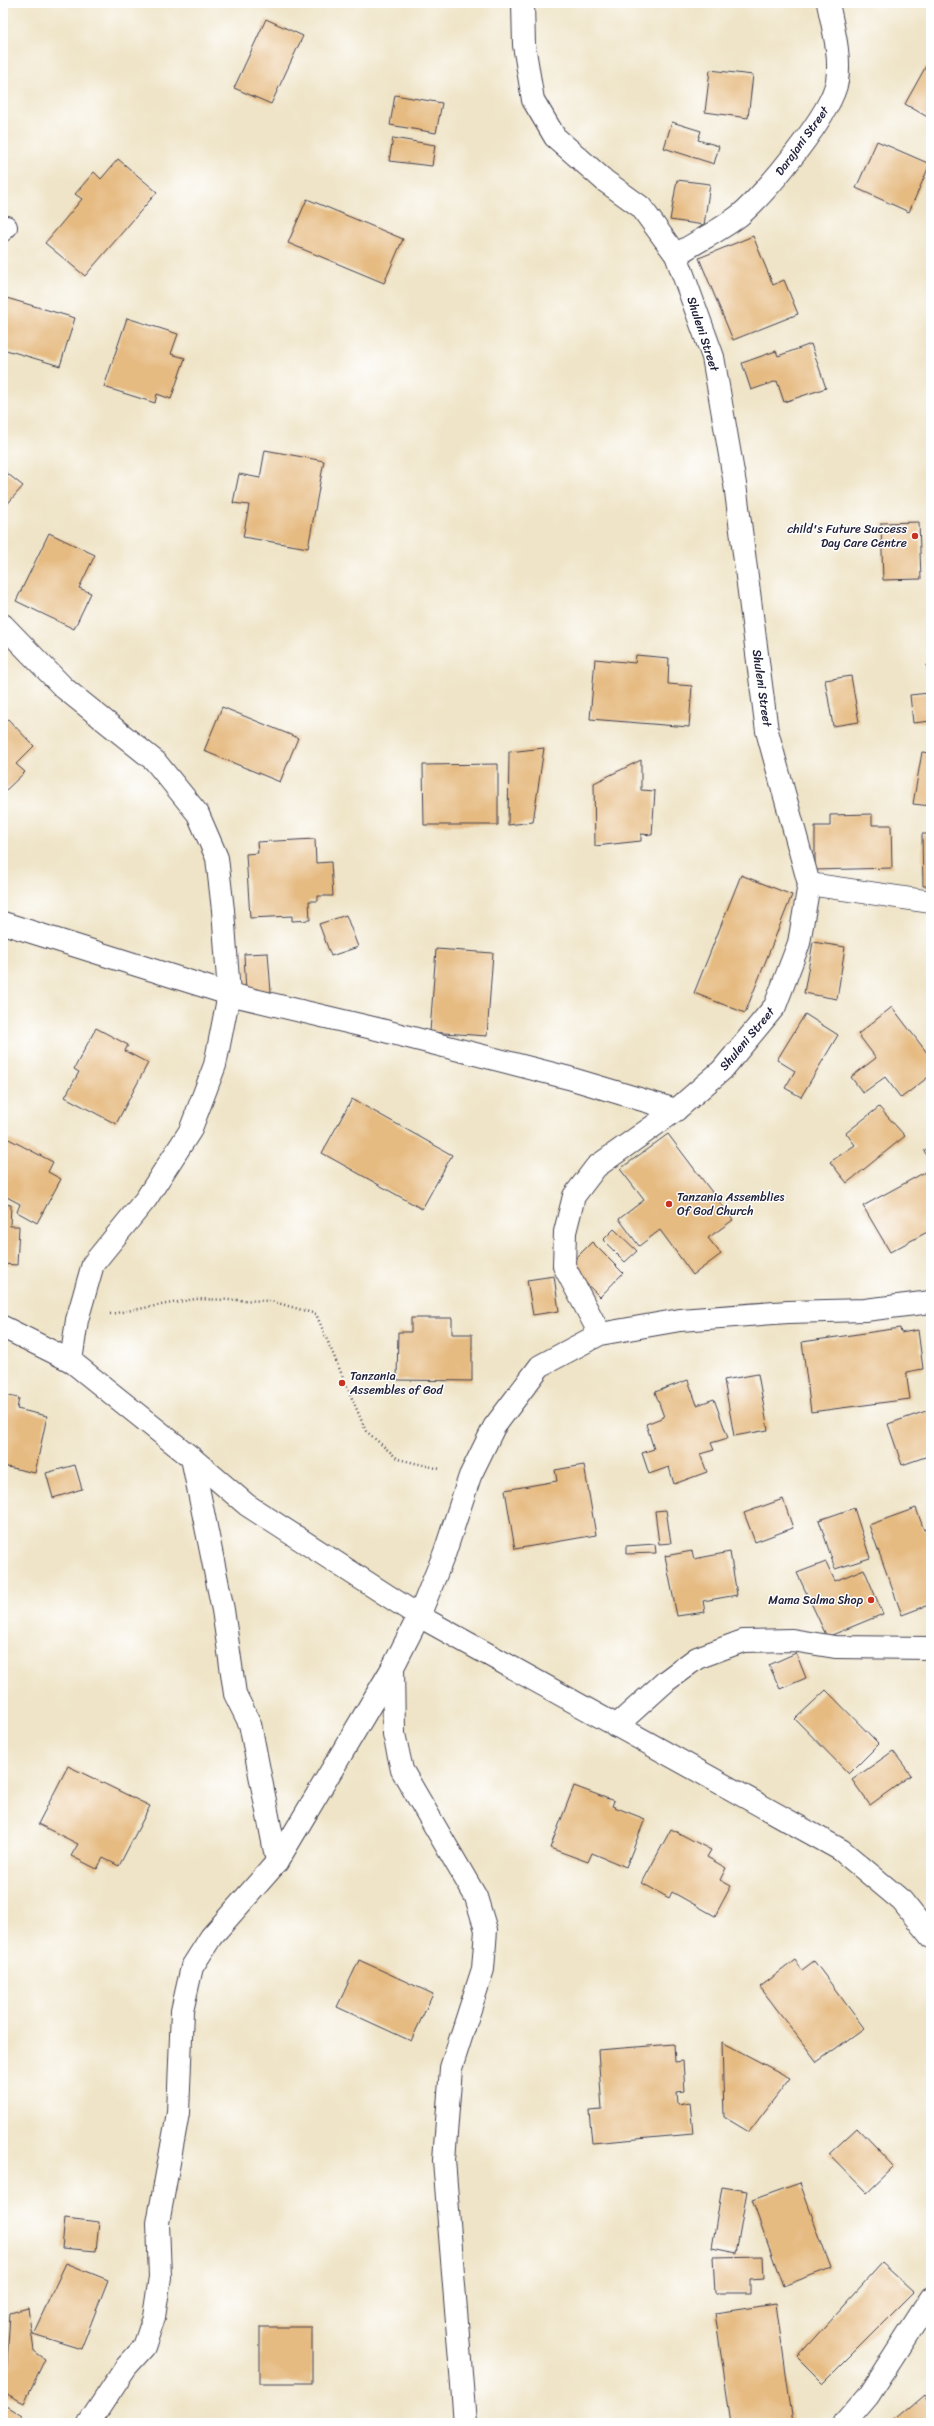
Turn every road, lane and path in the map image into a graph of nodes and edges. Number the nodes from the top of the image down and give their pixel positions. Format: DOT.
graph roads {
  1 [pos="523,3"];
  2 [pos="828,3"];
  3 [pos="676,255"];
  4 [pos="3,625"];
  5 [pos="808,884"];
  6 [pos="931,902"];
  7 [pos="3,923"];
  8 [pos="229,994"];
  9 [pos="676,1110"];
  10 [pos="931,1302"];
  11 [pos="77,1320"];
  12 [pos="3,1327"];
  13 [pos="600,1334"];
  14 [pos="70,1362"];
  15 [pos="192,1458"];
  16 [pos="470,1476"];
  17 [pos="419,1616"];
  18 [pos="931,1648"];
  19 [pos="394,1667"];
  20 [pos="616,1726"];
  21 [pos="277,1862"];
  22 [pos="931,1936"];
  23 [pos="931,2298"];
  24 [pos="89,2423"];
  25 [pos="465,2423"];
  26 [pos="845,2423"];
  1 -- 3 [label="street, Shuleni Street"];
  2 -- 3 [label="street, Darajani Street"];
  3 -- 5 [label="street, Shuleni Street"];
  4 -- 8 [label="street"];
  5 -- 6 [label="street"];
  5 -- 9 [label="street, Shuleni Street"];
  7 -- 8 [label="street"];
  8 -- 9 [label="street"];
  8 -- 11 [label="street"];
  9 -- 13 [label="street, Shuleni Street"];
  10 -- 13 [label="street"];
  11 -- 14 [label="street"];
  11 -- 16 [label="path"];
  12 -- 14 [label="street"];
  13 -- 16 [label="street"];
  14 -- 15 [label="street"];
  15 -- 17 [label="street"];
  15 -- 21 [label="street"];
  16 -- 17 [label="street"];
  17 -- 19 [label="street"];
  17 -- 20 [label="street"];
  18 -- 20 [label="street"];
  19 -- 21 [label="street"];
  19 -- 25 [label="street"];
  20 -- 22 [label="street"];
  21 -- 24 [label="street"];
  23 -- 26 [label="street"];
}
